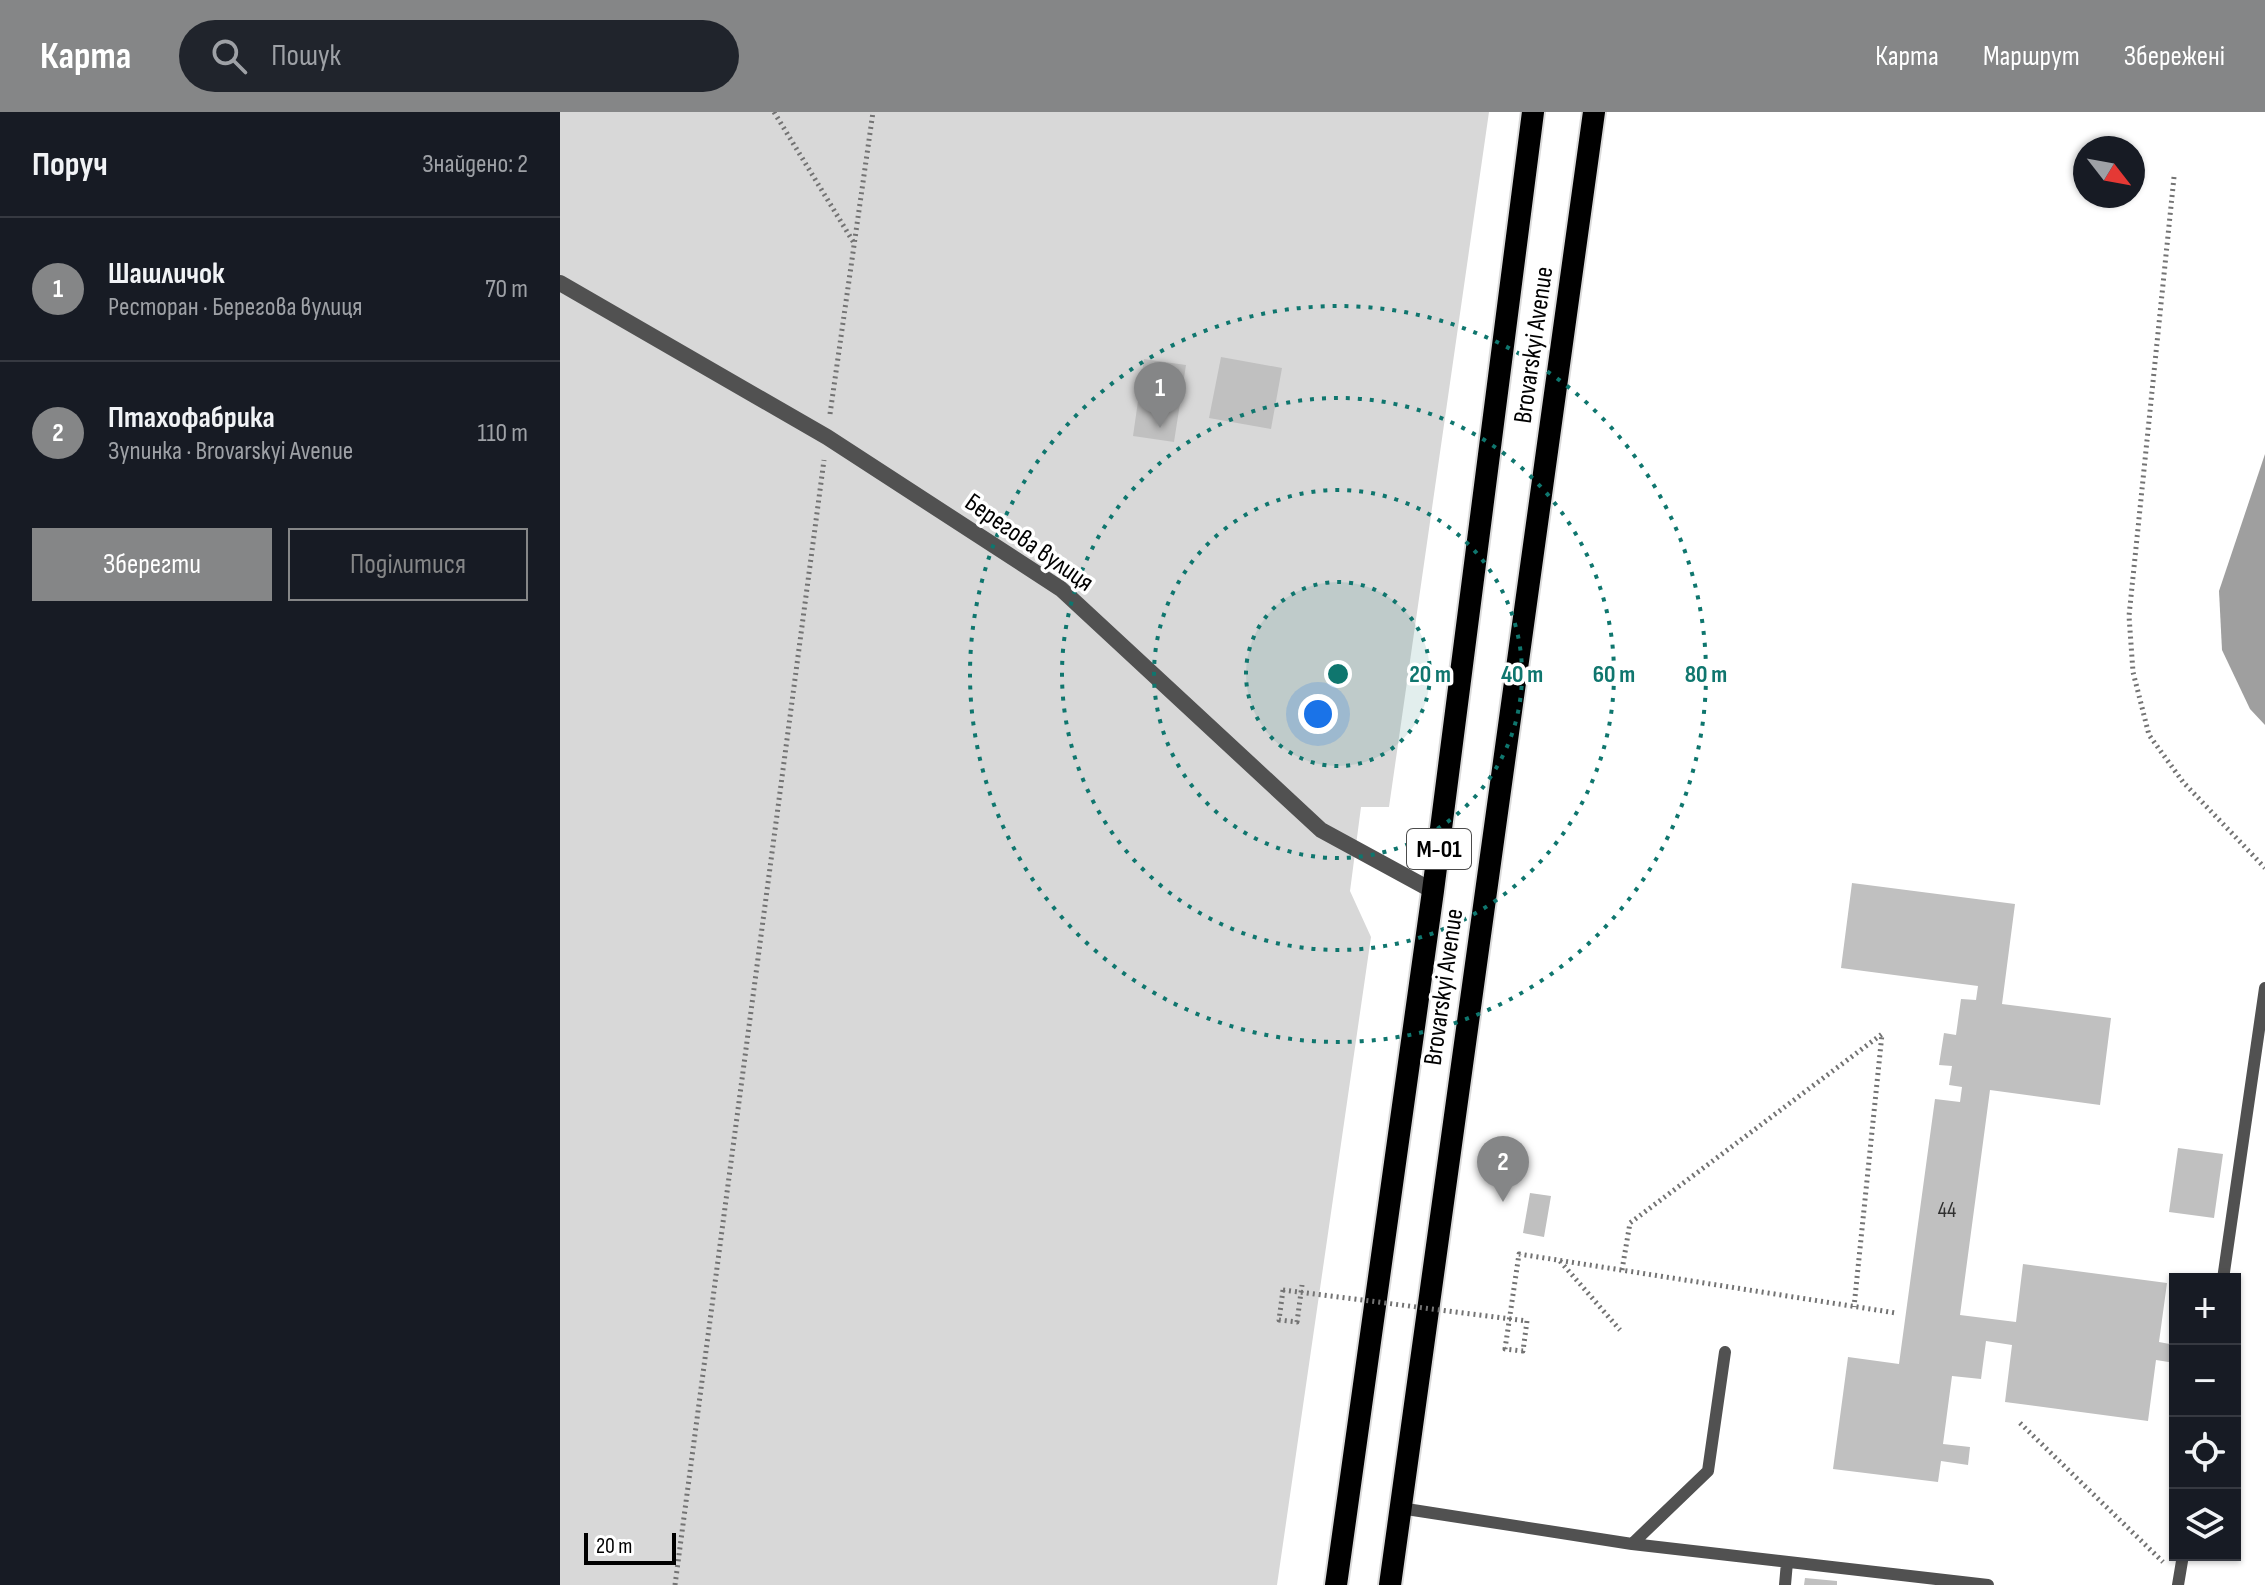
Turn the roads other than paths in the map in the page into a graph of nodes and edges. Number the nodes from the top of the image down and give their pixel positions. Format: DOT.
graph roads {
  1 [pos="1533,112"];
  2 [pos="1594,112"];
  3 [pos="560,283"];
  4 [pos="1433,891"];
  5 [pos="2265,988"];
  6 [pos="2224,1273"];
  7 [pos="1725,1352"];
  8 [pos="1400,1508"];
  9 [pos="1632,1544"];
  10 [pos="2182,1561"];
  11 [pos="1787,1562"];
  12 [pos="2179,1582"];
  13 [pos="1336,1585"];
  14 [pos="1390,1585"];
  15 [pos="1785,1585"];
  16 [pos="1988,1585"];
  1 -- 4 [label="highway, Brovarskyi Avenue / М-01"];
  2 -- 8 [label="highway, Brovarskyi Avenue / М-01"];
  3 -- 4 [label="street, Берегова вулиця"];
  4 -- 13 [label="highway, Brovarskyi Avenue / М-01"];
  5 -- 6 [label="lane"];
  7 -- 9 [label="lane"];
  8 -- 9 [label="lane"];
  8 -- 14 [label="highway, Brovarskyi Avenue / М-01"];
  9 -- 11 [label="lane"];
  10 -- 12 [label="lane"];
  11 -- 15 [label="lane"];
  11 -- 16 [label="lane"];
}
